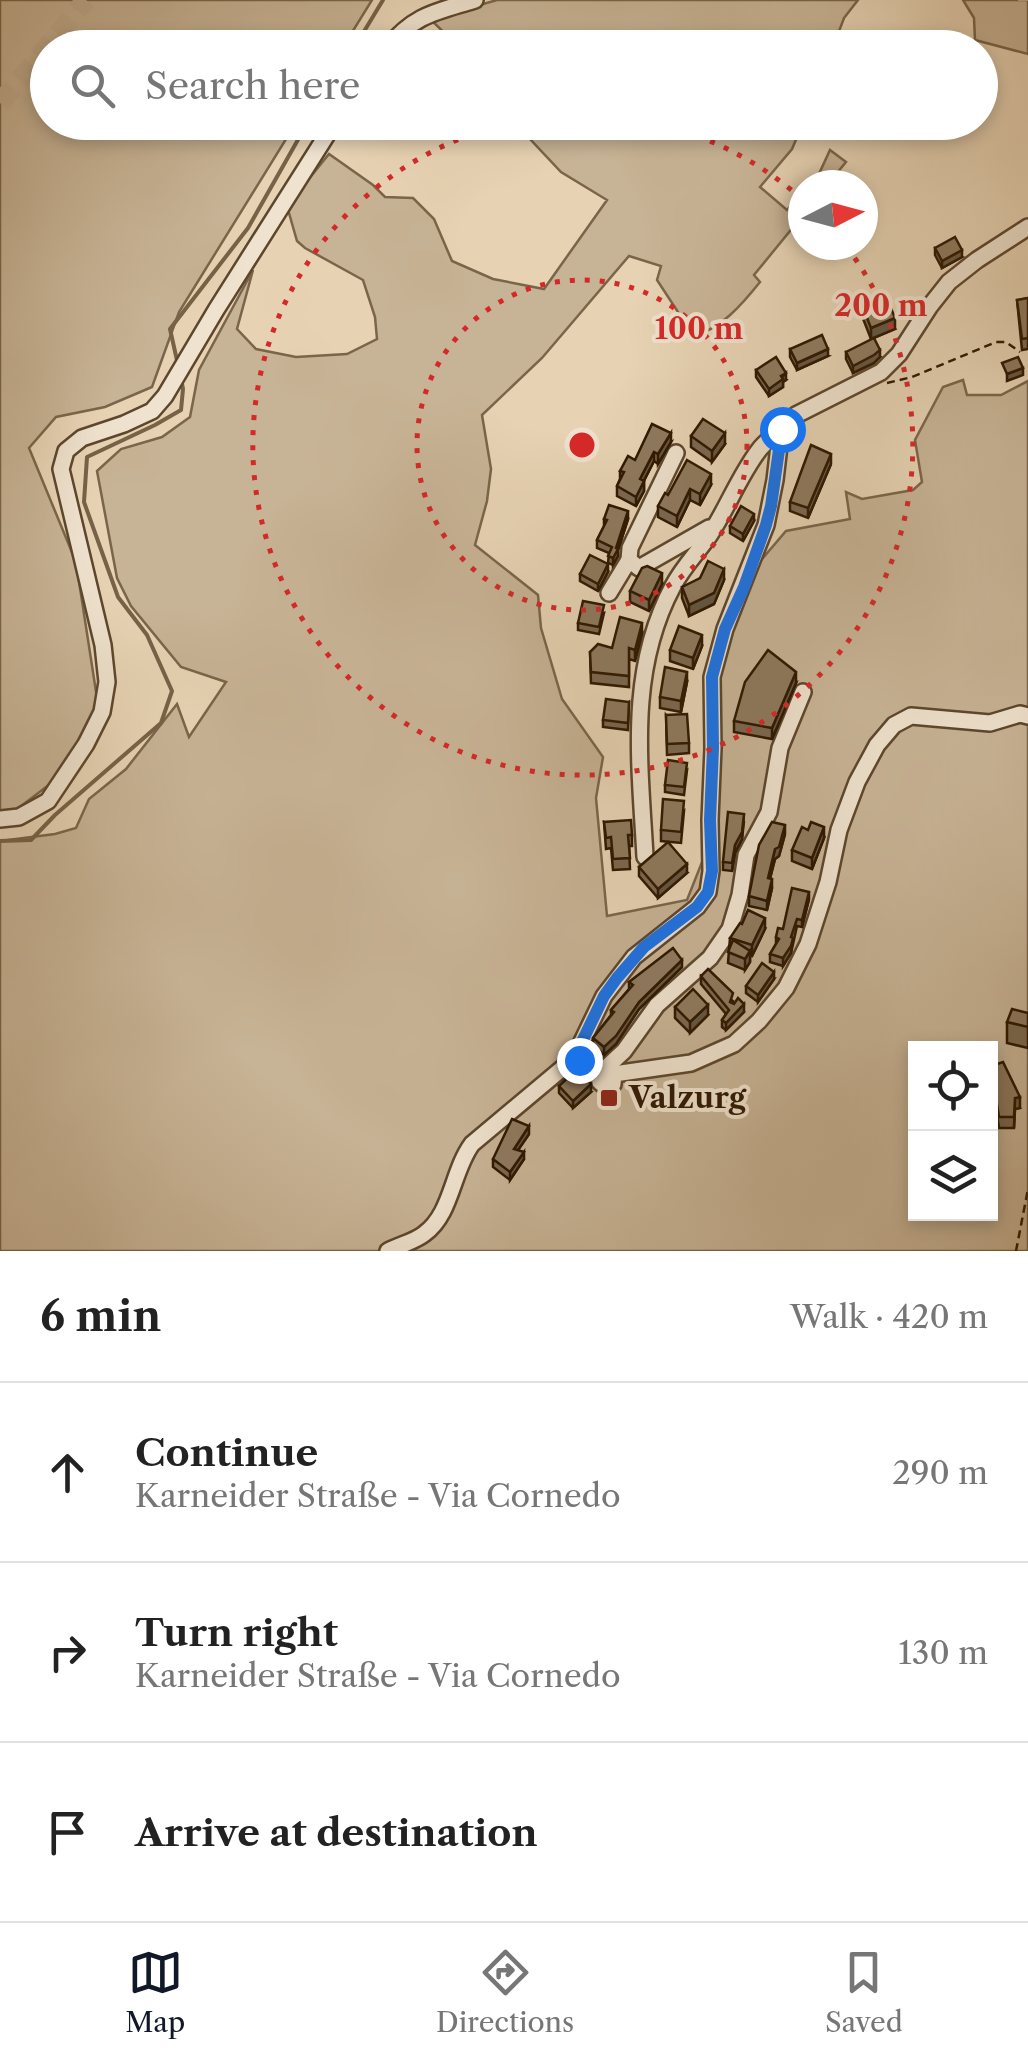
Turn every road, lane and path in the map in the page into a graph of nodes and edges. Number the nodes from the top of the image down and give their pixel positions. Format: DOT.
graph roads {
  1 [pos="475,0"];
  2 [pos="401,30"];
  3 [pos="325,140"];
  4 [pos="1028,228"];
  5 [pos="1020,352"];
  6 [pos="866,380"];
  7 [pos="782,429"];
  8 [pos="676,453"];
  9 [pos="717,522"];
  10 [pos="629,560"];
  11 [pos="608,593"];
  12 [pos="803,692"];
  13 [pos="1028,716"];
  14 [pos="0,819"];
  15 [pos="644,857"];
  16 [pos="577,1056"];
  17 [pos="603,1072"];
  18 [pos="1028,1190"];
  19 [pos="388,1251"];
  20 [pos="1016,1251"];
  1 -- 2 [label="street"];
  3 -- 14 [label="street"];
  4 -- 6 [label="street"];
  5 -- 6 [label="path"];
  6 -- 7 [label="street"];
  7 -- 9 [label="street"];
  7 -- 16 [label="street"];
  8 -- 10 [label="street"];
  9 -- 10 [label="street"];
  9 -- 15 [label="street"];
  10 -- 11 [label="street"];
  12 -- 17 [label="street"];
  13 -- 17 [label="street"];
  16 -- 17 [label="street"];
  16 -- 19 [label="street"];
  18 -- 20 [label="path"];
}
